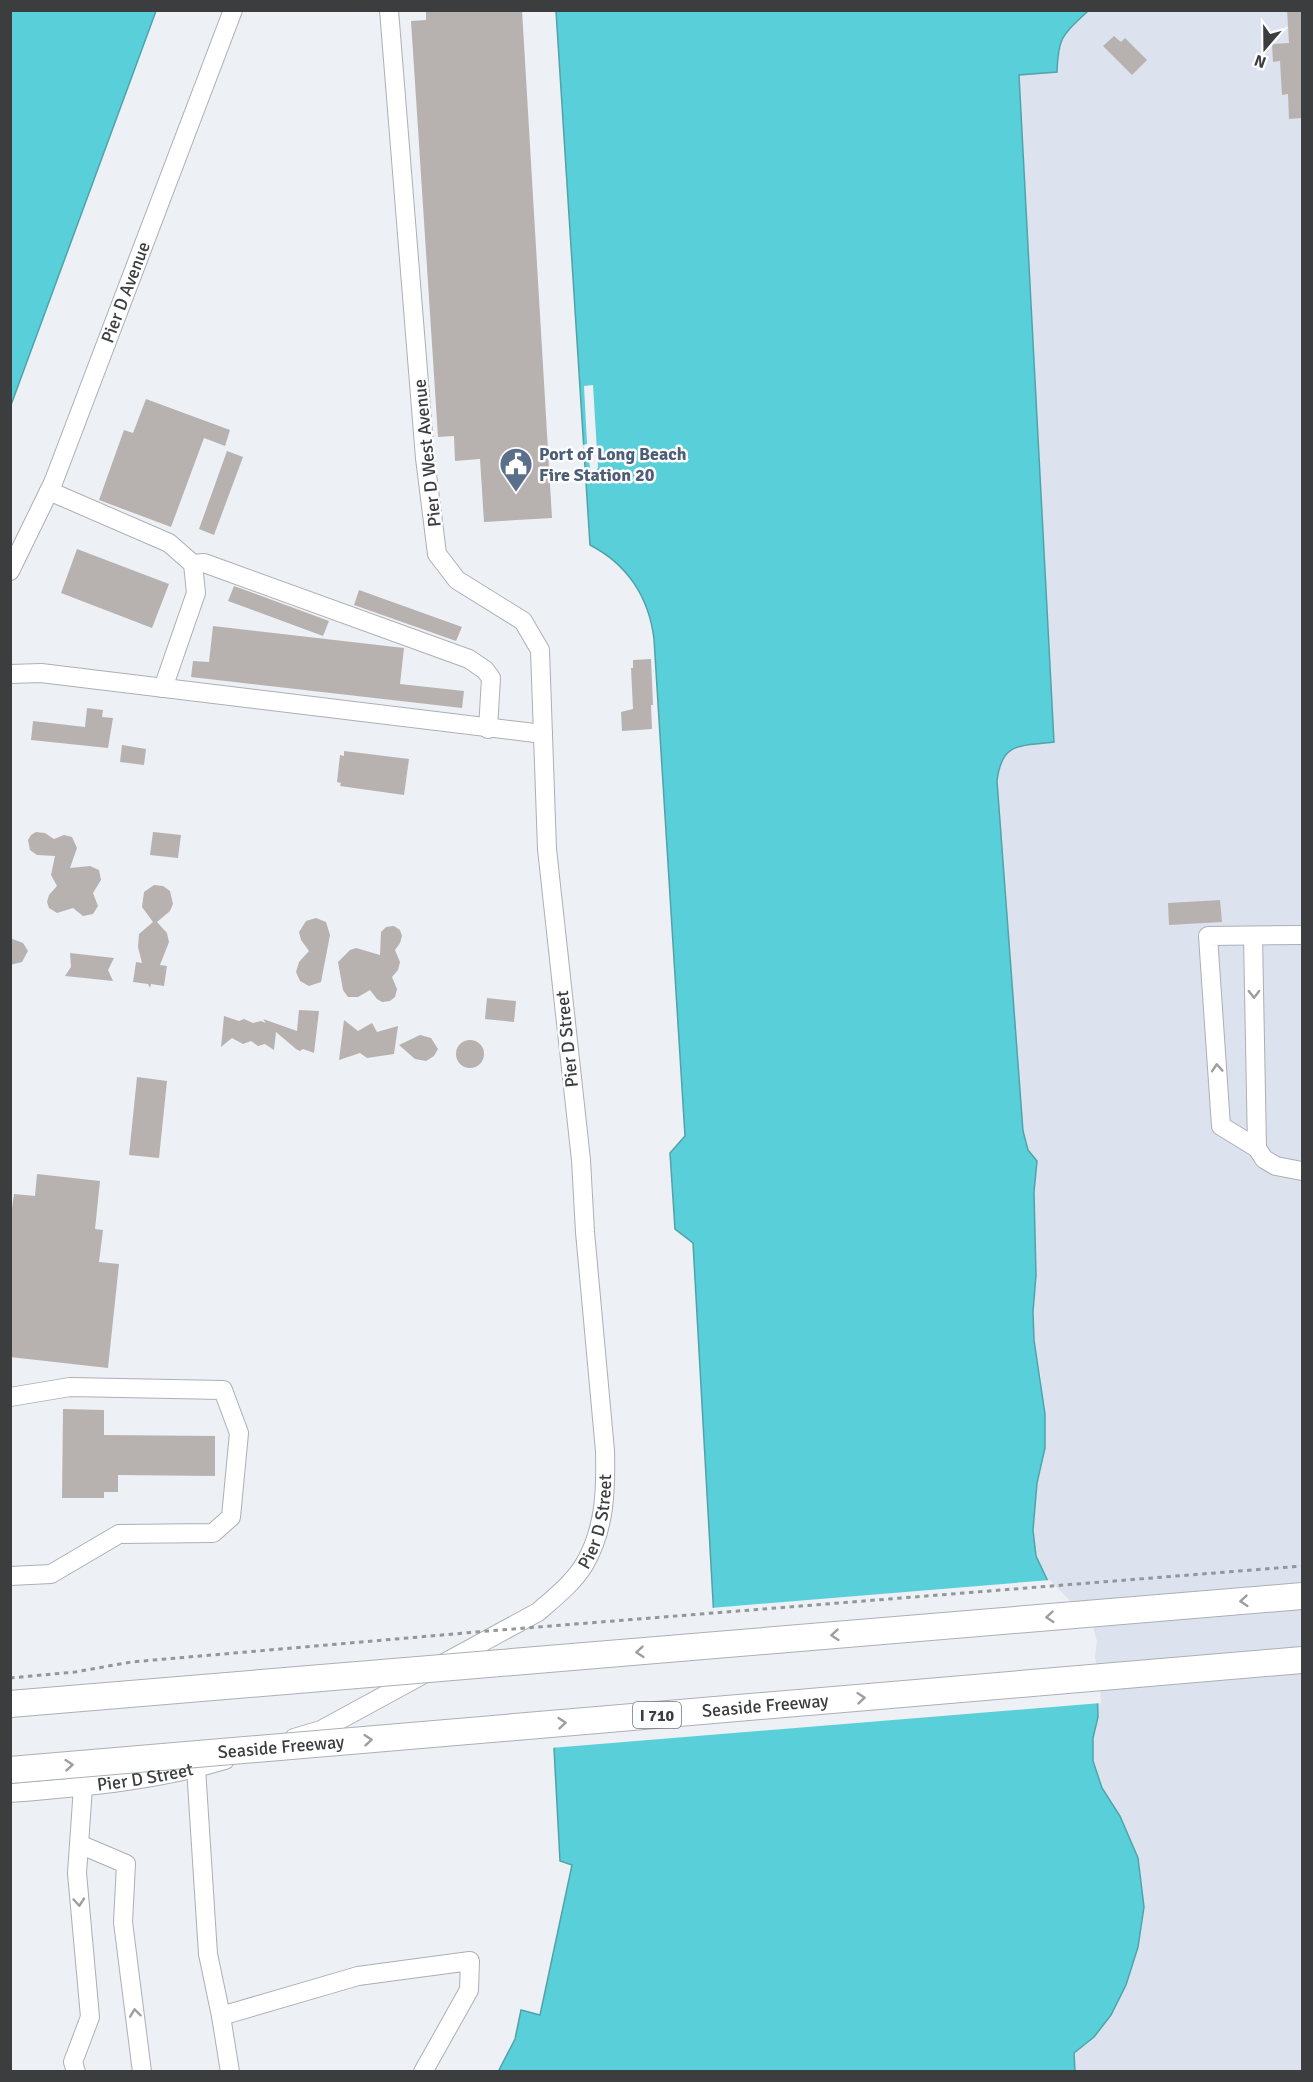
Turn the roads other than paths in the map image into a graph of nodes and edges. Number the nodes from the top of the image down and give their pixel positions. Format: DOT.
graph roads {
  1 [pos="233,10"];
  2 [pos="389,10"];
  3 [pos="49,491"];
  4 [pos="192,564"];
  5 [pos="10,571"];
  6 [pos="10,674"];
  7 [pos="163,688"];
  8 [pos="488,729"];
  9 [pos="543,734"];
  10 [pos="547,849"];
  11 [pos="1302,935"];
  12 [pos="1253,936"];
  13 [pos="1257,1148"];
  14 [pos="1302,1171"];
  15 [pos="10,1397"];
  16 [pos="10,1576"];
  17 [pos="1302,1596"];
  18 [pos="1302,1660"];
  19 [pos="10,1704"];
  20 [pos="196,1768"];
  21 [pos="10,1770"];
  22 [pos="83,1787"];
  23 [pos="10,1793"];
  24 [pos="79,1844"];
  25 [pos="221,2016"];
  26 [pos="76,2072"];
  27 [pos="142,2072"];
  28 [pos="230,2072"];
  29 [pos="423,2072"];
  1 -- 3 [label="street, Pier D Avenue"];
  2 -- 9 [label="street, Pier D West Avenue"];
  3 -- 4 [label="street"];
  3 -- 5 [label="street, Pier D Avenue"];
  4 -- 7 [label="street"];
  4 -- 8 [label="street"];
  6 -- 7 [label="street"];
  7 -- 8 [label="street"];
  8 -- 9 [label="street"];
  9 -- 10 [label="street, Pier D West Avenue"];
  10 -- 20 [label="street, Pier D Street"];
  11 -- 12 [label="street"];
  12 -- 13 [label="street, one-way"];
  13 -- 12 [label="street, one-way"];
  13 -- 14 [label="street"];
  15 -- 16 [label="street"];
  17 -- 19 [label="highway, one-way, bridge"];
  21 -- 18 [label="highway, Seaside Freeway / I 710, one-way, bridge"];
  20 -- 22 [label="street, Pier D Street"];
  20 -- 25 [label="street"];
  22 -- 23 [label="street, Pier D Street"];
  22 -- 24 [label="street"];
  24 -- 26 [label="street, one-way"];
  27 -- 24 [label="street, one-way"];
  25 -- 28 [label="street"];
  25 -- 29 [label="street"];
}
